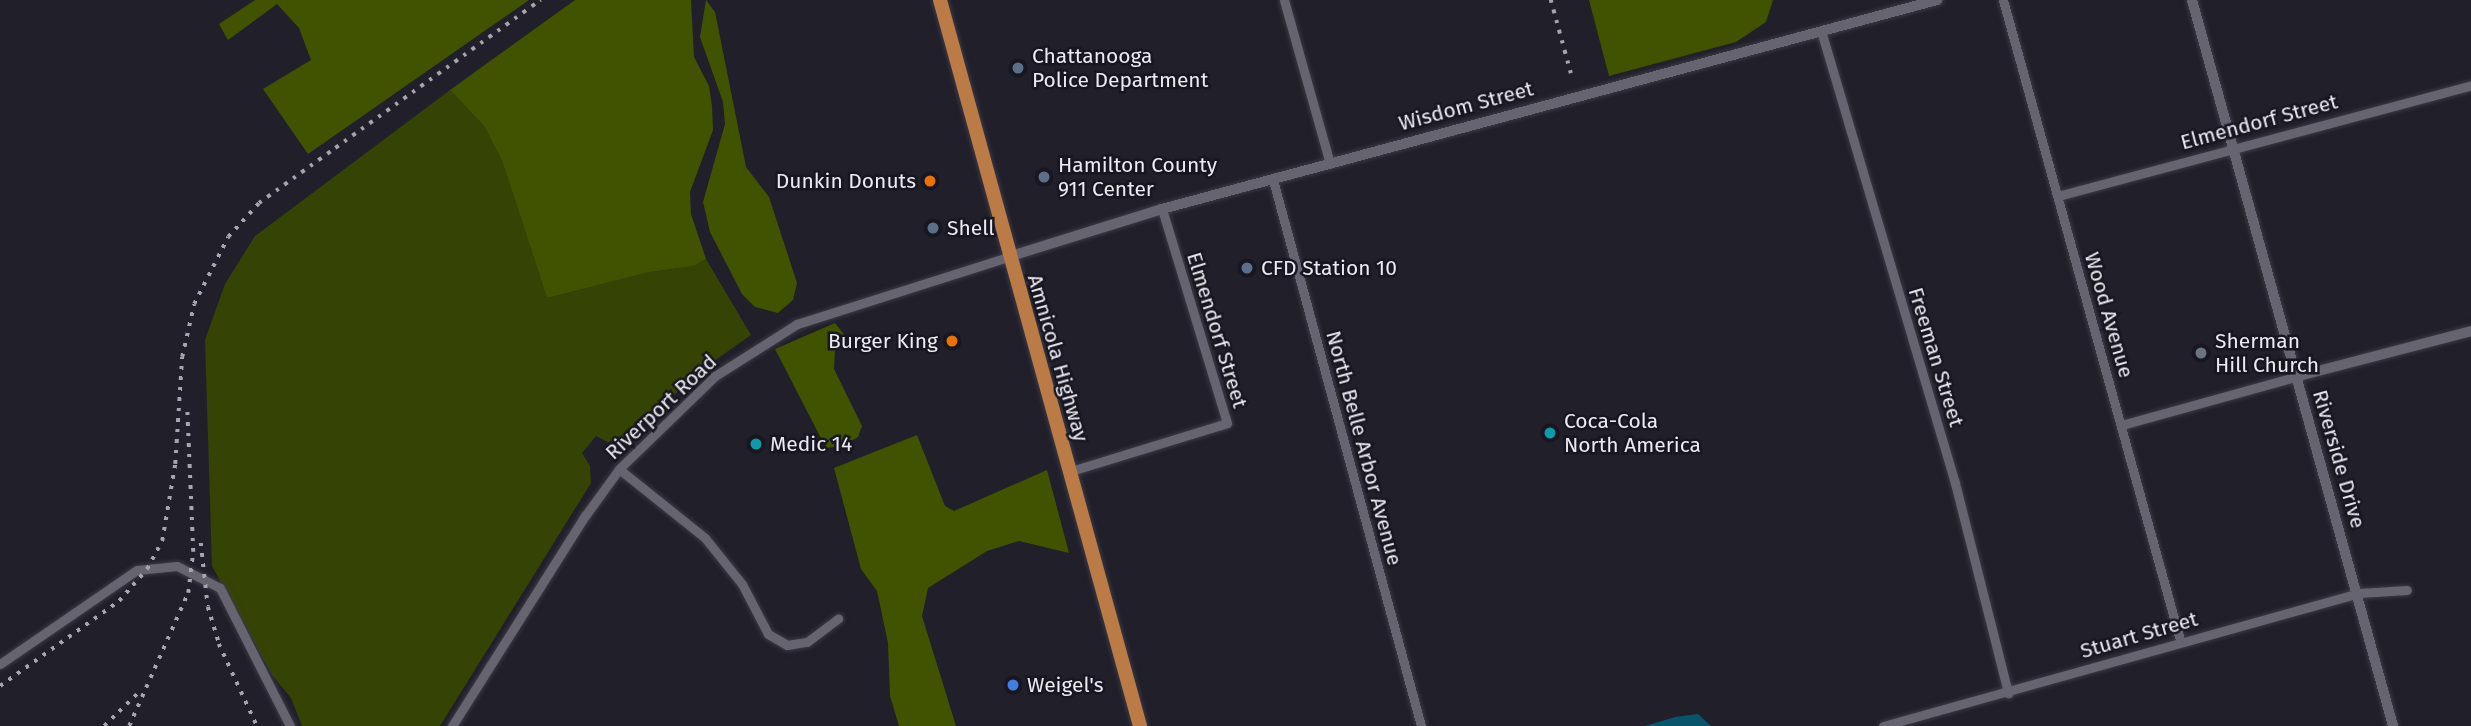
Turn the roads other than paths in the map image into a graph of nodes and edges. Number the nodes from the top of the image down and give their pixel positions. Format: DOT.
graph roads {
  1 [pos="940,0"];
  2 [pos="1284,0"];
  3 [pos="1937,0"];
  4 [pos="2003,0"];
  5 [pos="2192,0"];
  6 [pos="1822,34"];
  7 [pos="2471,85"];
  8 [pos="2234,145"];
  9 [pos="1330,164"];
  10 [pos="1273,180"];
  11 [pos="2057,196"];
  12 [pos="1162,209"];
  13 [pos="1008,257"];
  14 [pos="2471,331"];
  15 [pos="2295,377"];
  16 [pos="2122,425"];
  17 [pos="619,469"];
  18 [pos="1068,472"];
  19 [pos="2407,590"];
  20 [pos="2358,593"];
  21 [pos="838,619"];
  22 [pos="2180,640"];
  23 [pos="0,663"];
  24 [pos="2008,693"];
  25 [pos="290,726"];
  26 [pos="452,726"];
  27 [pos="1140,726"];
  28 [pos="1421,726"];
  29 [pos="1883,726"];
  30 [pos="2393,726"];
  1 -- 13 [label="main road, Amnicola Highway"];
  2 -- 9 [label="street"];
  3 -- 6 [label="street, Wisdom Street"];
  4 -- 11 [label="street, Wood Avenue"];
  5 -- 8 [label="street, Riverside Drive"];
  6 -- 9 [label="street, Wisdom Street"];
  6 -- 24 [label="street, Freeman Street"];
  7 -- 8 [label="street, Elmendorf Street"];
  8 -- 11 [label="street, Elmendorf Street"];
  8 -- 15 [label="street, Riverside Drive"];
  9 -- 10 [label="street, Wisdom Street"];
  10 -- 12 [label="street, Wisdom Street"];
  10 -- 28 [label="street, North Belle Arbor Avenue"];
  11 -- 16 [label="street, Wood Avenue"];
  12 -- 13 [label="street, Wisdom Street"];
  12 -- 18 [label="street, Elmendorf Street"];
  13 -- 17 [label="street, Riverport Road"];
  13 -- 18 [label="main road, Amnicola Highway"];
  14 -- 15 [label="street"];
  15 -- 16 [label="street"];
  15 -- 20 [label="street, Riverside Drive"];
  16 -- 22 [label="street, Wood Avenue"];
  17 -- 21 [label="street"];
  17 -- 26 [label="street, Riverport Road"];
  18 -- 27 [label="main road, Amnicola Highway"];
  19 -- 20 [label="street, Stuart Street"];
  20 -- 22 [label="street, Stuart Street"];
  20 -- 30 [label="street, Riverside Drive"];
  22 -- 24 [label="street, Stuart Street"];
  23 -- 25 [label="street"];
  24 -- 29 [label="street, Stuart Street"];
}
